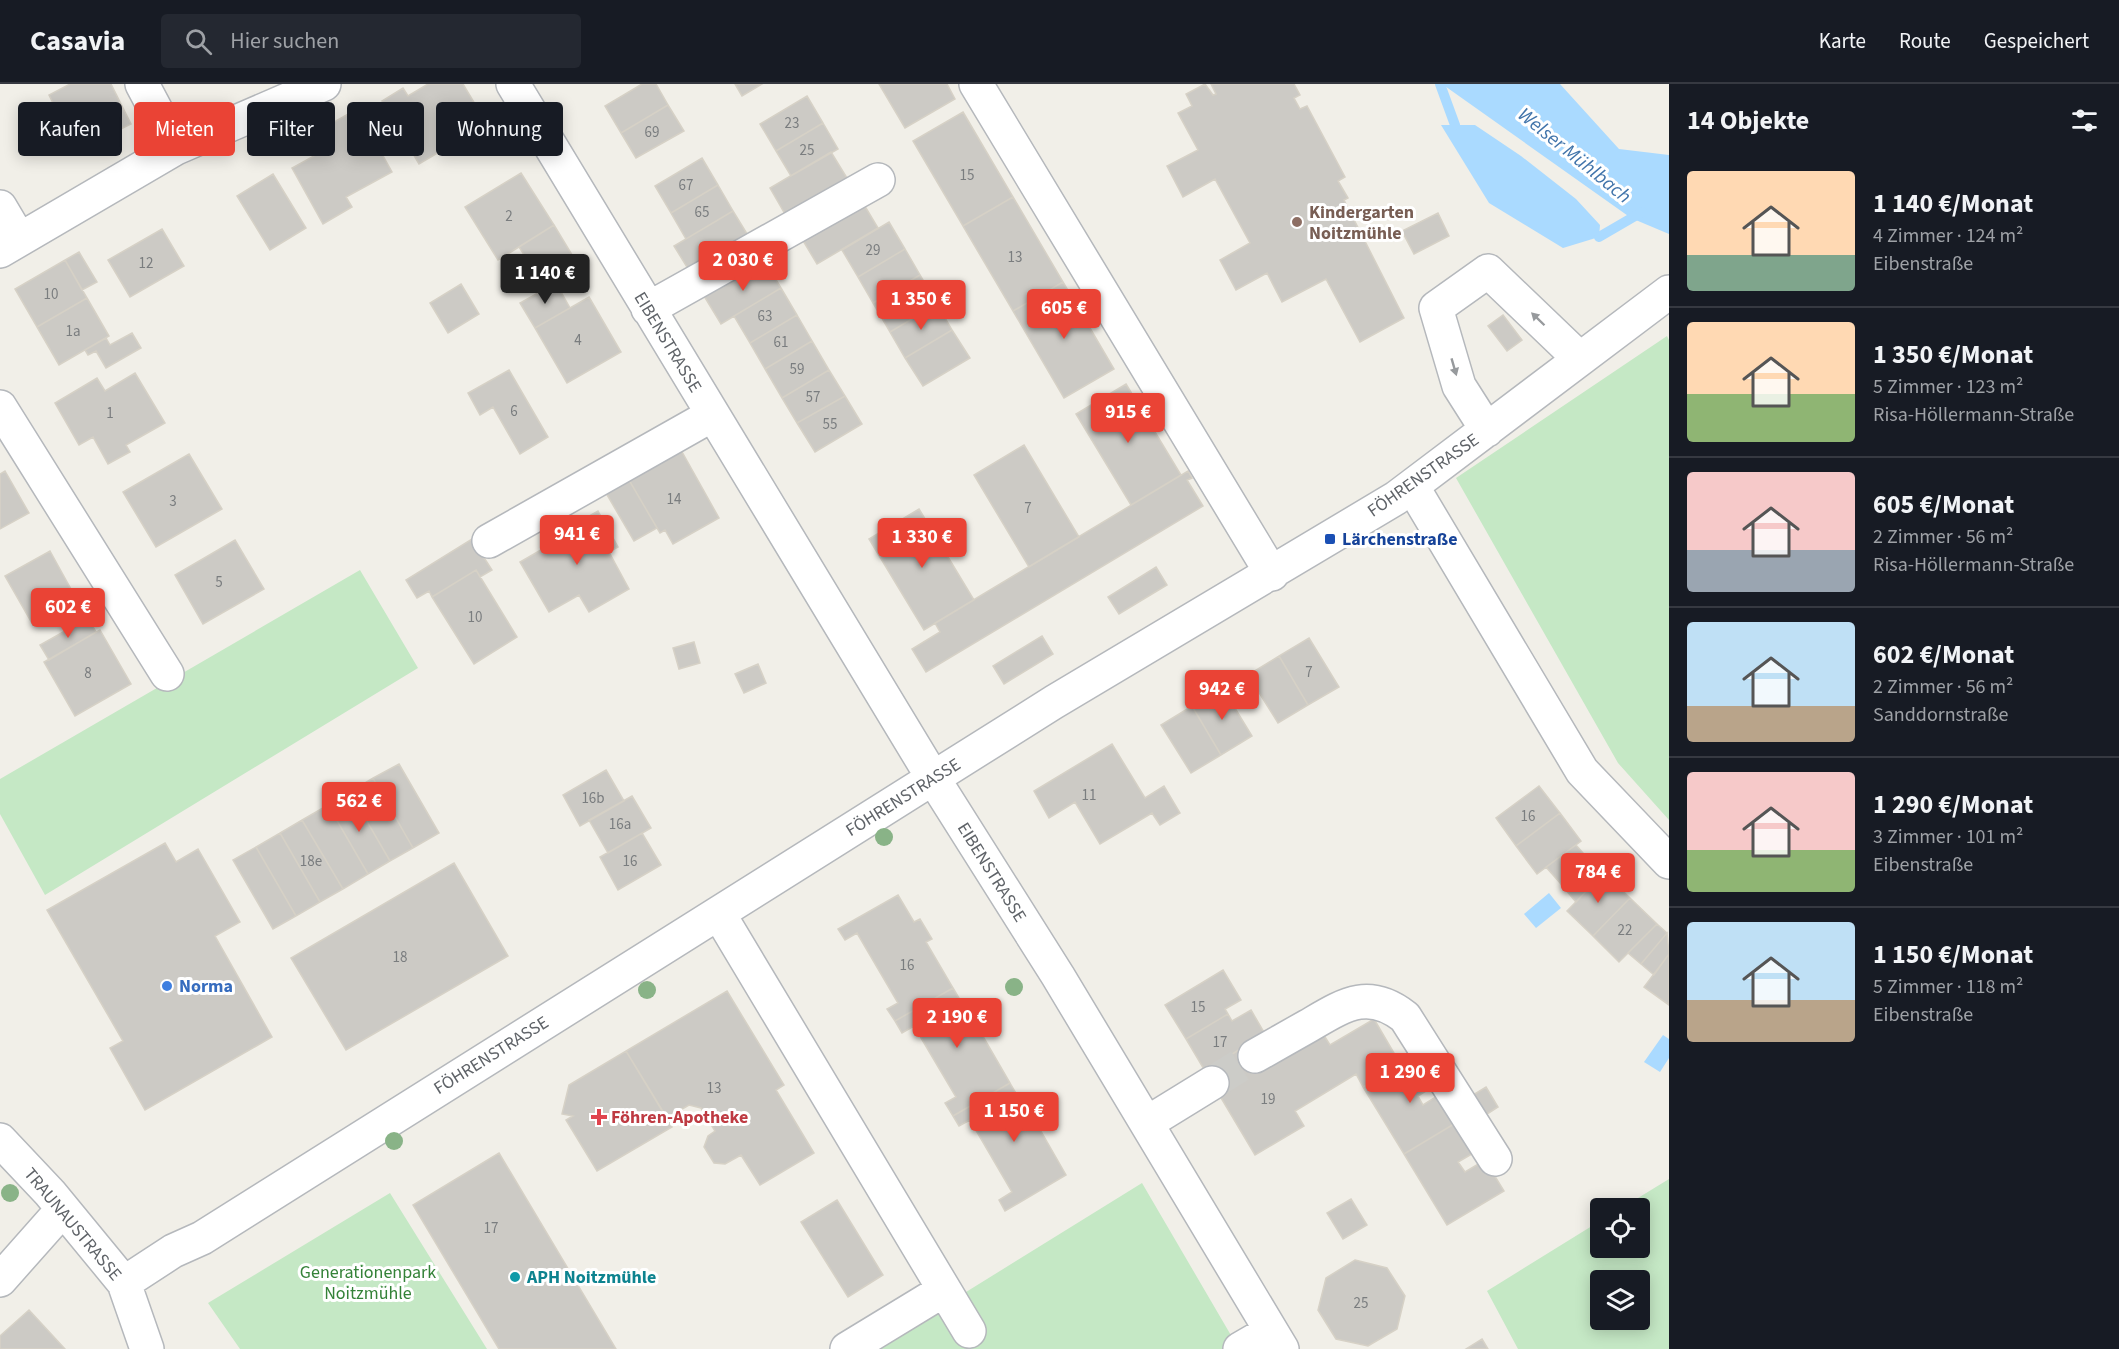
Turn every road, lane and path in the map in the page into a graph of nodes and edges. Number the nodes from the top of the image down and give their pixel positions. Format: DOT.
graph roads {
  1 [pos="142,84"];
  2 [pos="324,84"];
  3 [pos="513,84"];
  4 [pos="976,84"];
  5 [pos="152,102"];
  6 [pos="235,123"];
  7 [pos="163,156"];
  8 [pos="878,180"];
  9 [pos="0,207"];
  10 [pos="9,245"];
  11 [pos="1669,292"];
  12 [pos="648,309"];
  13 [pos="1580,360"];
  14 [pos="0,408"];
  15 [pos="712,414"];
  16 [pos="1487,430"];
  17 [pos="1412,486"];
  18 [pos="489,542"];
  19 [pos="1272,574"];
  20 [pos="167,674"];
  21 [pos="933,778"];
  22 [pos="1669,862"];
  23 [pos="719,914"];
  24 [pos="1255,1056"];
  25 [pos="1212,1083"];
  26 [pos="1147,1123"];
  27 [pos="0,1140"];
  28 [pos="1495,1159"];
  29 [pos="63,1209"];
  30 [pos="0,1281"];
  31 [pos="124,1283"];
  32 [pos="944,1290"];
  33 [pos="969,1331"];
  34 [pos="1276,1340"];
  35 [pos="147,1349"];
  36 [pos="847,1349"];
  37 [pos="1240,1349"];
  1 -- 5 [label="street"];
  2 -- 6 [label="street"];
  3 -- 12 [label="street, EIBENSTRASSE"];
  4 -- 19 [label="street"];
  7 -- 10 [label="street"];
  8 -- 12 [label="street"];
  9 -- 10 [label="street"];
  11 -- 13 [label="street, FÖHRENSTRASSE"];
  12 -- 15 [label="street, EIBENSTRASSE"];
  13 -- 16 [label="street, FÖHRENSTRASSE"];
  13 -- 16 [label="street, one-way"];
  14 -- 20 [label="street"];
  15 -- 18 [label="street"];
  15 -- 21 [label="street, EIBENSTRASSE"];
  16 -- 17 [label="street, FÖHRENSTRASSE"];
  17 -- 19 [label="street, FÖHRENSTRASSE"];
  17 -- 22 [label="street"];
  19 -- 21 [label="street, FÖHRENSTRASSE"];
  21 -- 23 [label="street, FÖHRENSTRASSE"];
  21 -- 26 [label="street, EIBENSTRASSE"];
  23 -- 31 [label="street, FÖHRENSTRASSE"];
  23 -- 32 [label="street"];
  24 -- 28 [label="street"];
  25 -- 26 [label="street"];
  26 -- 34 [label="street, EIBENSTRASSE"];
  27 -- 29 [label="street, TRAUNAUSTRASSE"];
  29 -- 30 [label="street"];
  29 -- 31 [label="street, TRAUNAUSTRASSE"];
  31 -- 35 [label="street, TRAUNAUSTRASSE"];
  32 -- 33 [label="street"];
  32 -- 36 [label="street"];
  34 -- 37 [label="street, EIBENSTRASSE"];
}
